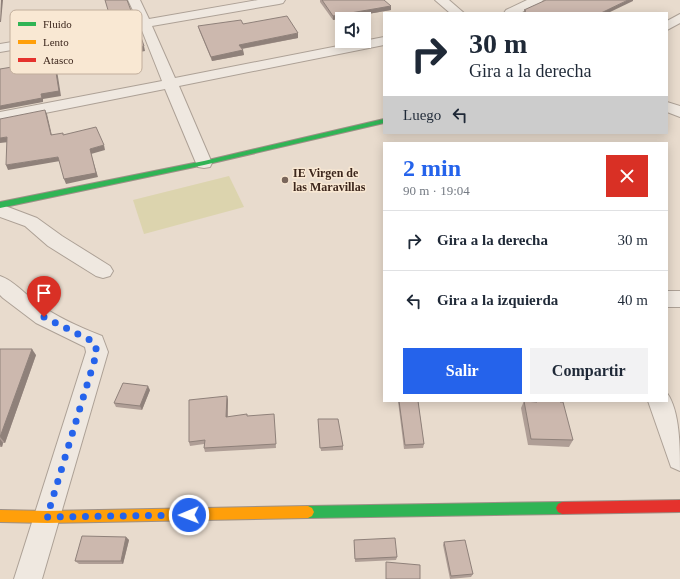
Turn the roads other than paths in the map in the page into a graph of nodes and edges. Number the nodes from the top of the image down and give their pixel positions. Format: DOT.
graph roads {
  1 [pos="134,0"];
  2 [pos="279,0"];
  3 [pos="441,0"];
  4 [pos="537,0"];
  5 [pos="139,10"];
  6 [pos="457,12"];
  7 [pos="512,12"];
  8 [pos="142,16"];
  9 [pos="680,18"];
  10 [pos="145,22"];
  11 [pos="142,23"];
  12 [pos="668,25"];
  13 [pos="383,40"];
  14 [pos="10,46"];
  15 [pos="0,48"];
  16 [pos="171,84"];
  17 [pos="668,106"];
  18 [pos="680,112"];
  19 [pos="0,117"];
  20 [pos="383,121"];
  21 [pos="204,163"];
  22 [pos="0,205"];
  23 [pos="0,210"];
  24 [pos="103,271"];
  25 [pos="0,283"];
  26 [pos="668,299"];
  27 [pos="680,299"];
  28 [pos="660,402"];
  29 [pos="680,459"];
  30 [pos="680,506"];
  31 [pos="0,516"];
  32 [pos="47,517"];
  33 [pos="28,579"];
  1 -- 5 [label="street"];
  2 -- 10 [label="street"];
  3 -- 6 [label="street"];
  4 -- 7 [label="street"];
  8 -- 10 [label="street"];
  9 -- 12 [label="street"];
  10 -- 11 [label="street"];
  10 -- 16 [label="street"];
  13 -- 16 [label="street"];
  14 -- 15 [label="street"];
  16 -- 19 [label="street"];
  16 -- 21 [label="street"];
  17 -- 18 [label="street"];
  20 -- 21 [label="street"];
  21 -- 22 [label="street"];
  23 -- 24 [label="street"];
  25 -- 32 [label="street"];
  26 -- 27 [label="street"];
  28 -- 29 [label="street"];
  30 -- 32 [label="street"];
  31 -- 32 [label="street"];
  32 -- 33 [label="street"];
}
